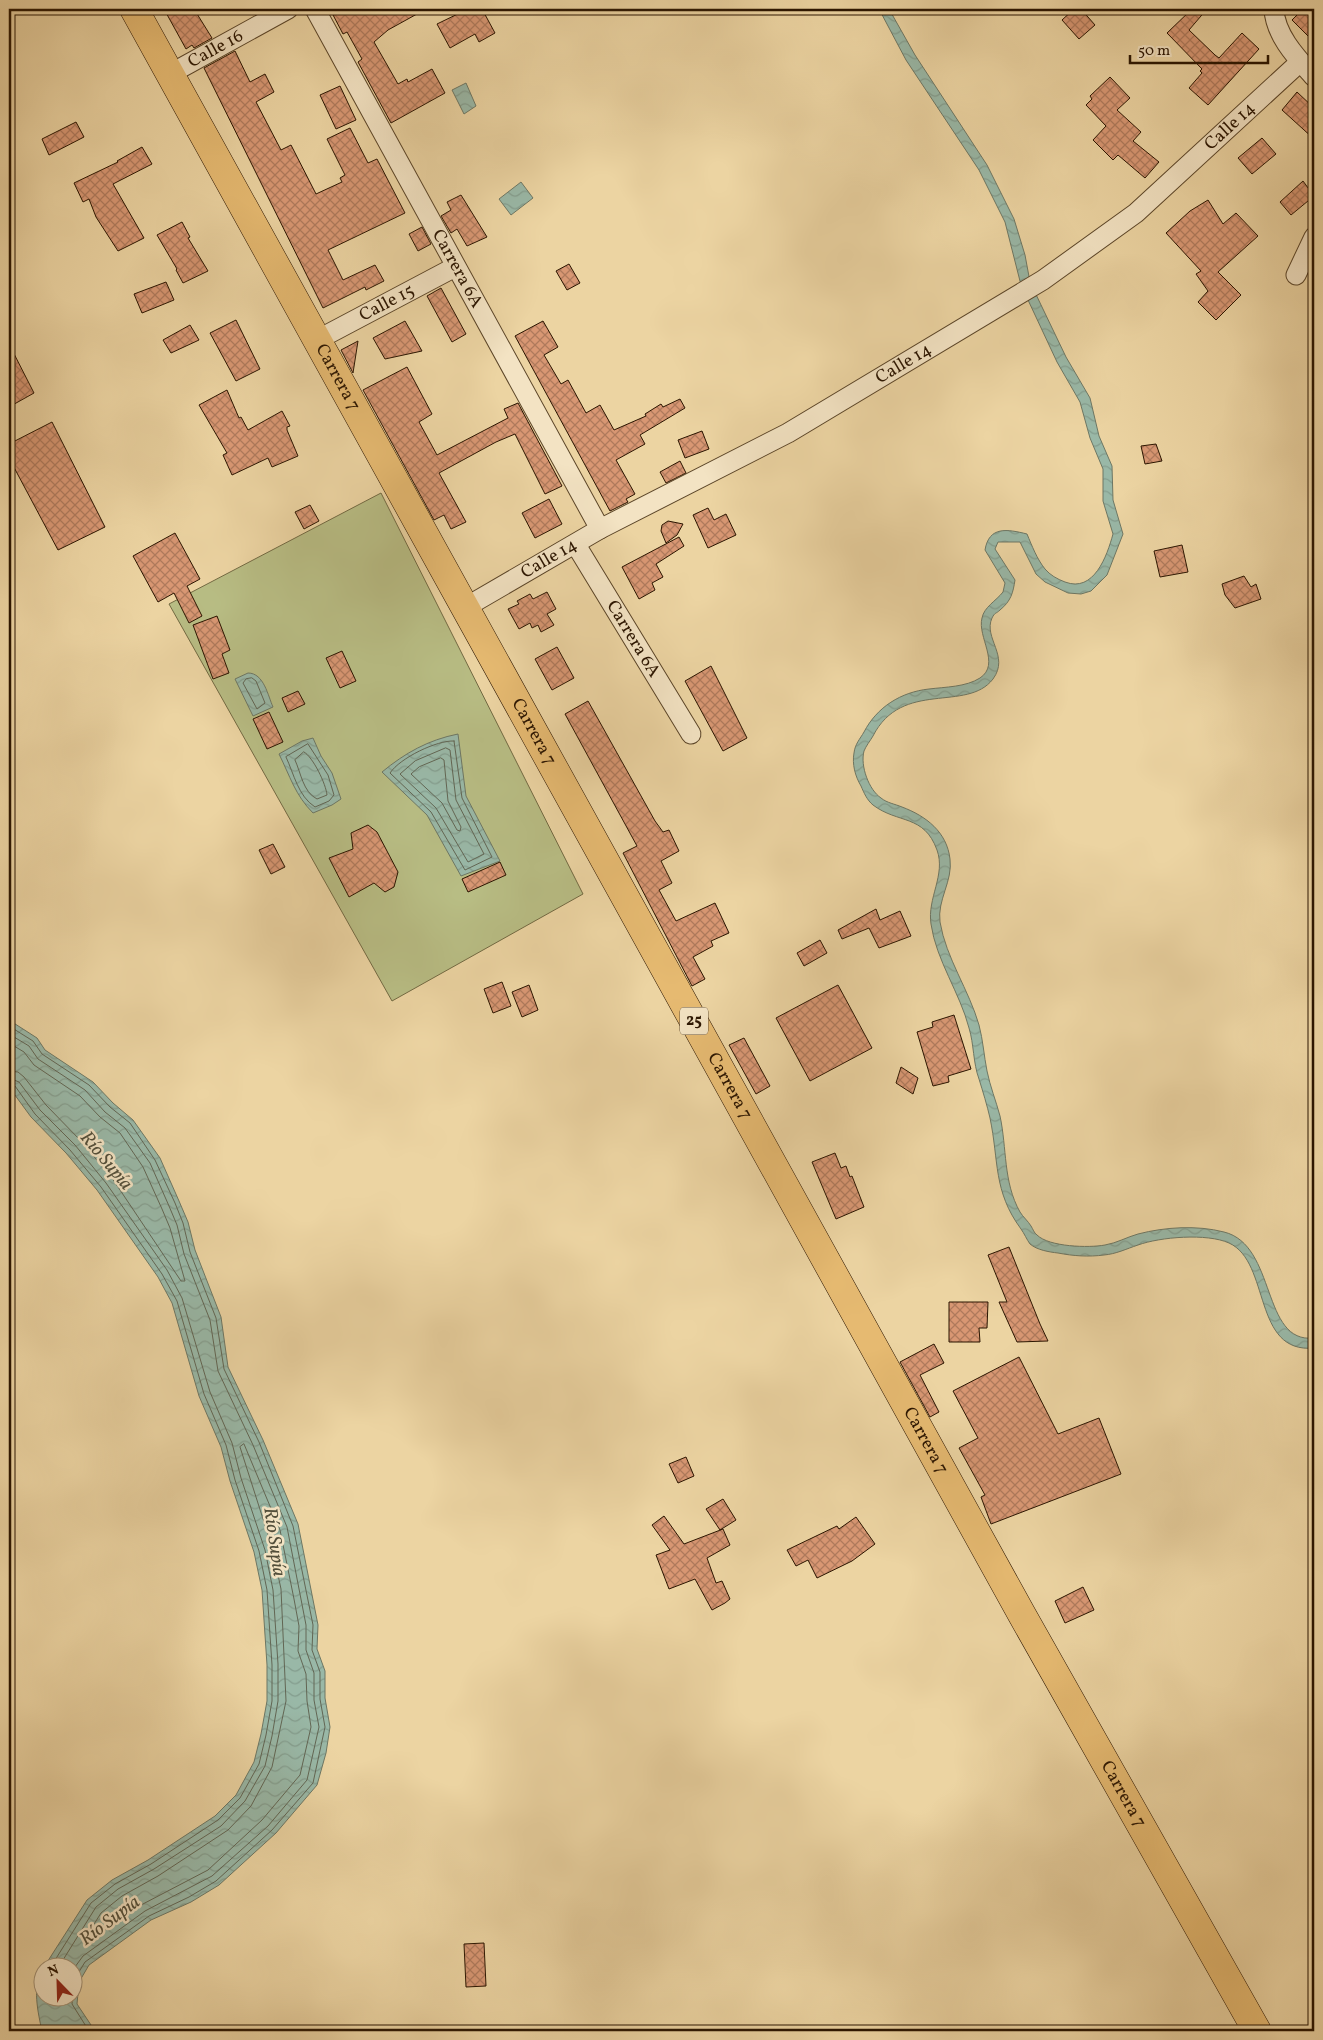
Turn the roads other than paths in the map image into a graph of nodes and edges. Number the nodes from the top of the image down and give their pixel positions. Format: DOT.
graph roads {
  1 [pos="134,9"];
  2 [pos="288,9"];
  3 [pos="315,9"];
  4 [pos="1274,9"];
  5 [pos="1300,62"];
  6 [pos="170,74"];
  7 [pos="1314,77"];
  8 [pos="1314,237"];
  9 [pos="455,267"];
  10 [pos="1296,275"];
  11 [pos="317,340"];
  12 [pos="600,529"];
  13 [pos="576,545"];
  14 [pos="466,606"];
  15 [pos="691,734"];
  16 [pos="1257,2031"];
  1 -- 6 [label="main road, Carrera 7 / 25"];
  2 -- 6 [label="street, Calle 16"];
  3 -- 9 [label="street, Carrera 6A"];
  4 -- 5 [label="street"];
  5 -- 7 [label="street"];
  5 -- 12 [label="street, Calle 14"];
  6 -- 11 [label="main road, Carrera 7 / 25"];
  8 -- 10 [label="street"];
  9 -- 11 [label="street, Calle 15"];
  9 -- 12 [label="street, Carrera 6A"];
  11 -- 14 [label="main road, Carrera 7 / 25"];
  12 -- 13 [label="street, Calle 14"];
  13 -- 14 [label="street, Calle 14"];
  13 -- 15 [label="street, Carrera 6A"];
  14 -- 16 [label="main road, Carrera 7 / 25"];
}
